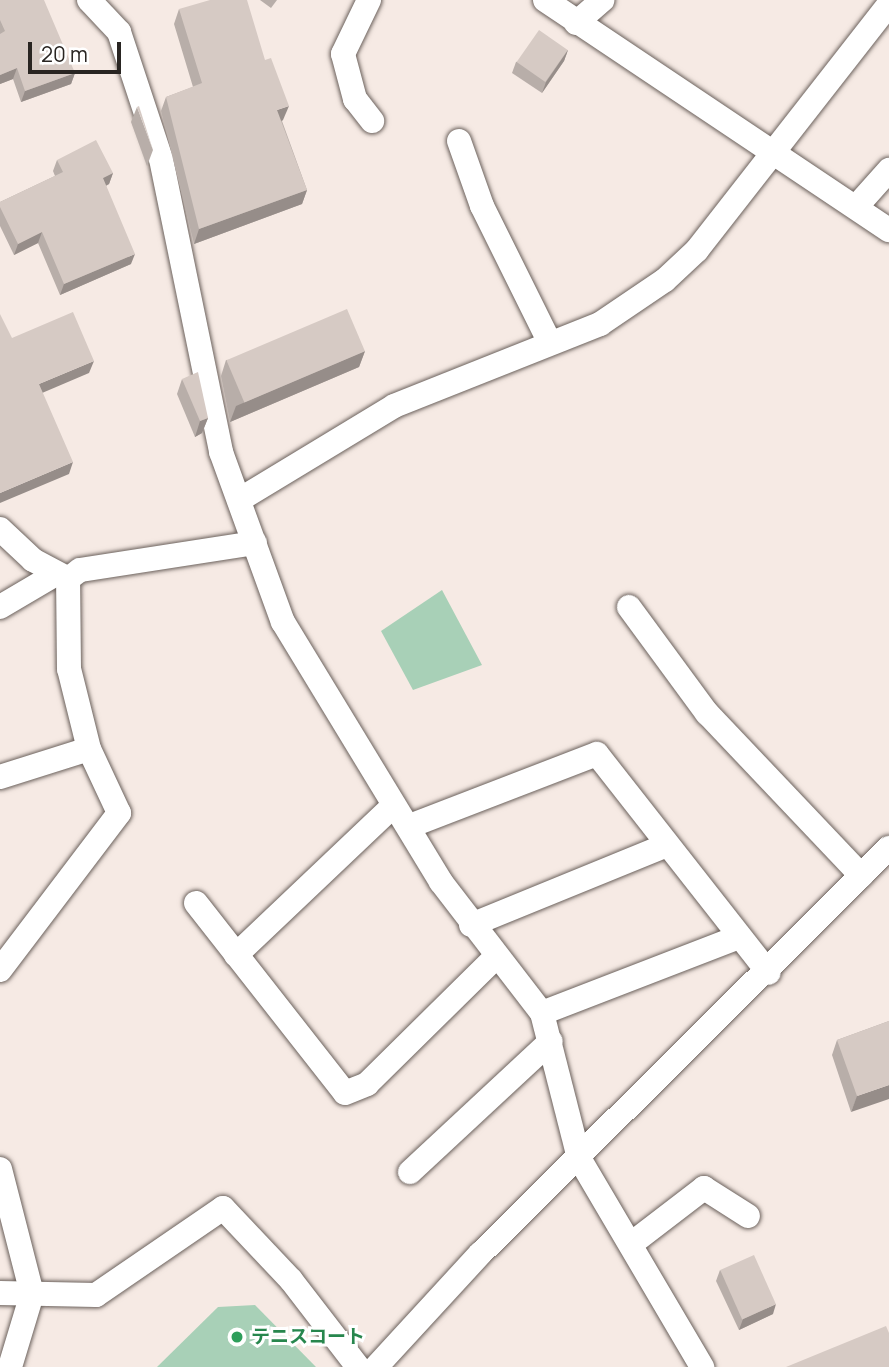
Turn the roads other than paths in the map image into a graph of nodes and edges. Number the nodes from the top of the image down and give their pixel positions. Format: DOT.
graph roads {
  1 [pos="89,0"];
  2 [pos="369,0"];
  3 [pos="545,0"];
  4 [pos="602,0"];
  5 [pos="889,4"];
  6 [pos="576,23"];
  7 [pos="372,121"];
  8 [pos="459,141"];
  9 [pos="775,152"];
  10 [pos="889,170"];
  11 [pos="856,207"];
  12 [pos="889,230"];
  13 [pos="550,343"];
  14 [pos="239,500"];
  15 [pos="0,529"];
  16 [pos="255,543"];
  17 [pos="62,577"];
  18 [pos="0,607"];
  19 [pos="629,607"];
  20 [pos="89,749"];
  21 [pos="0,777"];
  22 [pos="392,807"];
  23 [pos="410,826"];
  24 [pos="667,845"];
  25 [pos="889,848"];
  26 [pos="861,875"];
  27 [pos="195,904"];
  28 [pos="471,925"];
  29 [pos="739,937"];
  30 [pos="236,955"];
  31 [pos="496,957"];
  32 [pos="0,970"];
  33 [pos="769,973"];
  34 [pos="542,1013"];
  35 [pos="551,1041"];
  36 [pos="579,1158"];
  37 [pos="0,1169"];
  38 [pos="410,1172"];
  39 [pos="748,1216"];
  40 [pos="631,1244"];
  41 [pos="0,1293"];
  42 [pos="32,1294"];
  43 [pos="10,1367"];
  44 [pos="358,1367"];
  45 [pos="376,1367"];
  46 [pos="702,1367"];
  1 -- 14 [label="street"];
  2 -- 7 [label="street"];
  3 -- 6 [label="street"];
  4 -- 6 [label="street"];
  5 -- 9 [label="street"];
  6 -- 9 [label="street"];
  8 -- 13 [label="street"];
  9 -- 11 [label="street"];
  9 -- 13 [label="street"];
  10 -- 11 [label="street"];
  11 -- 12 [label="street"];
  13 -- 14 [label="street"];
  14 -- 16 [label="street"];
  15 -- 17 [label="street"];
  16 -- 17 [label="street"];
  16 -- 22 [label="street"];
  17 -- 18 [label="street"];
  17 -- 20 [label="street"];
  19 -- 26 [label="street"];
  20 -- 21 [label="street"];
  20 -- 32 [label="street"];
  22 -- 23 [label="street"];
  22 -- 30 [label="street"];
  23 -- 24 [label="street"];
  23 -- 28 [label="street"];
  24 -- 28 [label="street"];
  24 -- 29 [label="street"];
  25 -- 26 [label="street"];
  26 -- 33 [label="street"];
  27 -- 30 [label="street"];
  28 -- 31 [label="street"];
  29 -- 33 [label="street"];
  29 -- 34 [label="street"];
  30 -- 31 [label="street"];
  31 -- 34 [label="street"];
  33 -- 36 [label="street"];
  34 -- 35 [label="street"];
  35 -- 36 [label="street"];
  35 -- 38 [label="street"];
  36 -- 40 [label="street"];
  36 -- 45 [label="street"];
  37 -- 42 [label="street"];
  39 -- 40 [label="street"];
  40 -- 46 [label="street"];
  41 -- 42 [label="street"];
  42 -- 43 [label="street"];
  42 -- 44 [label="street"];
}
